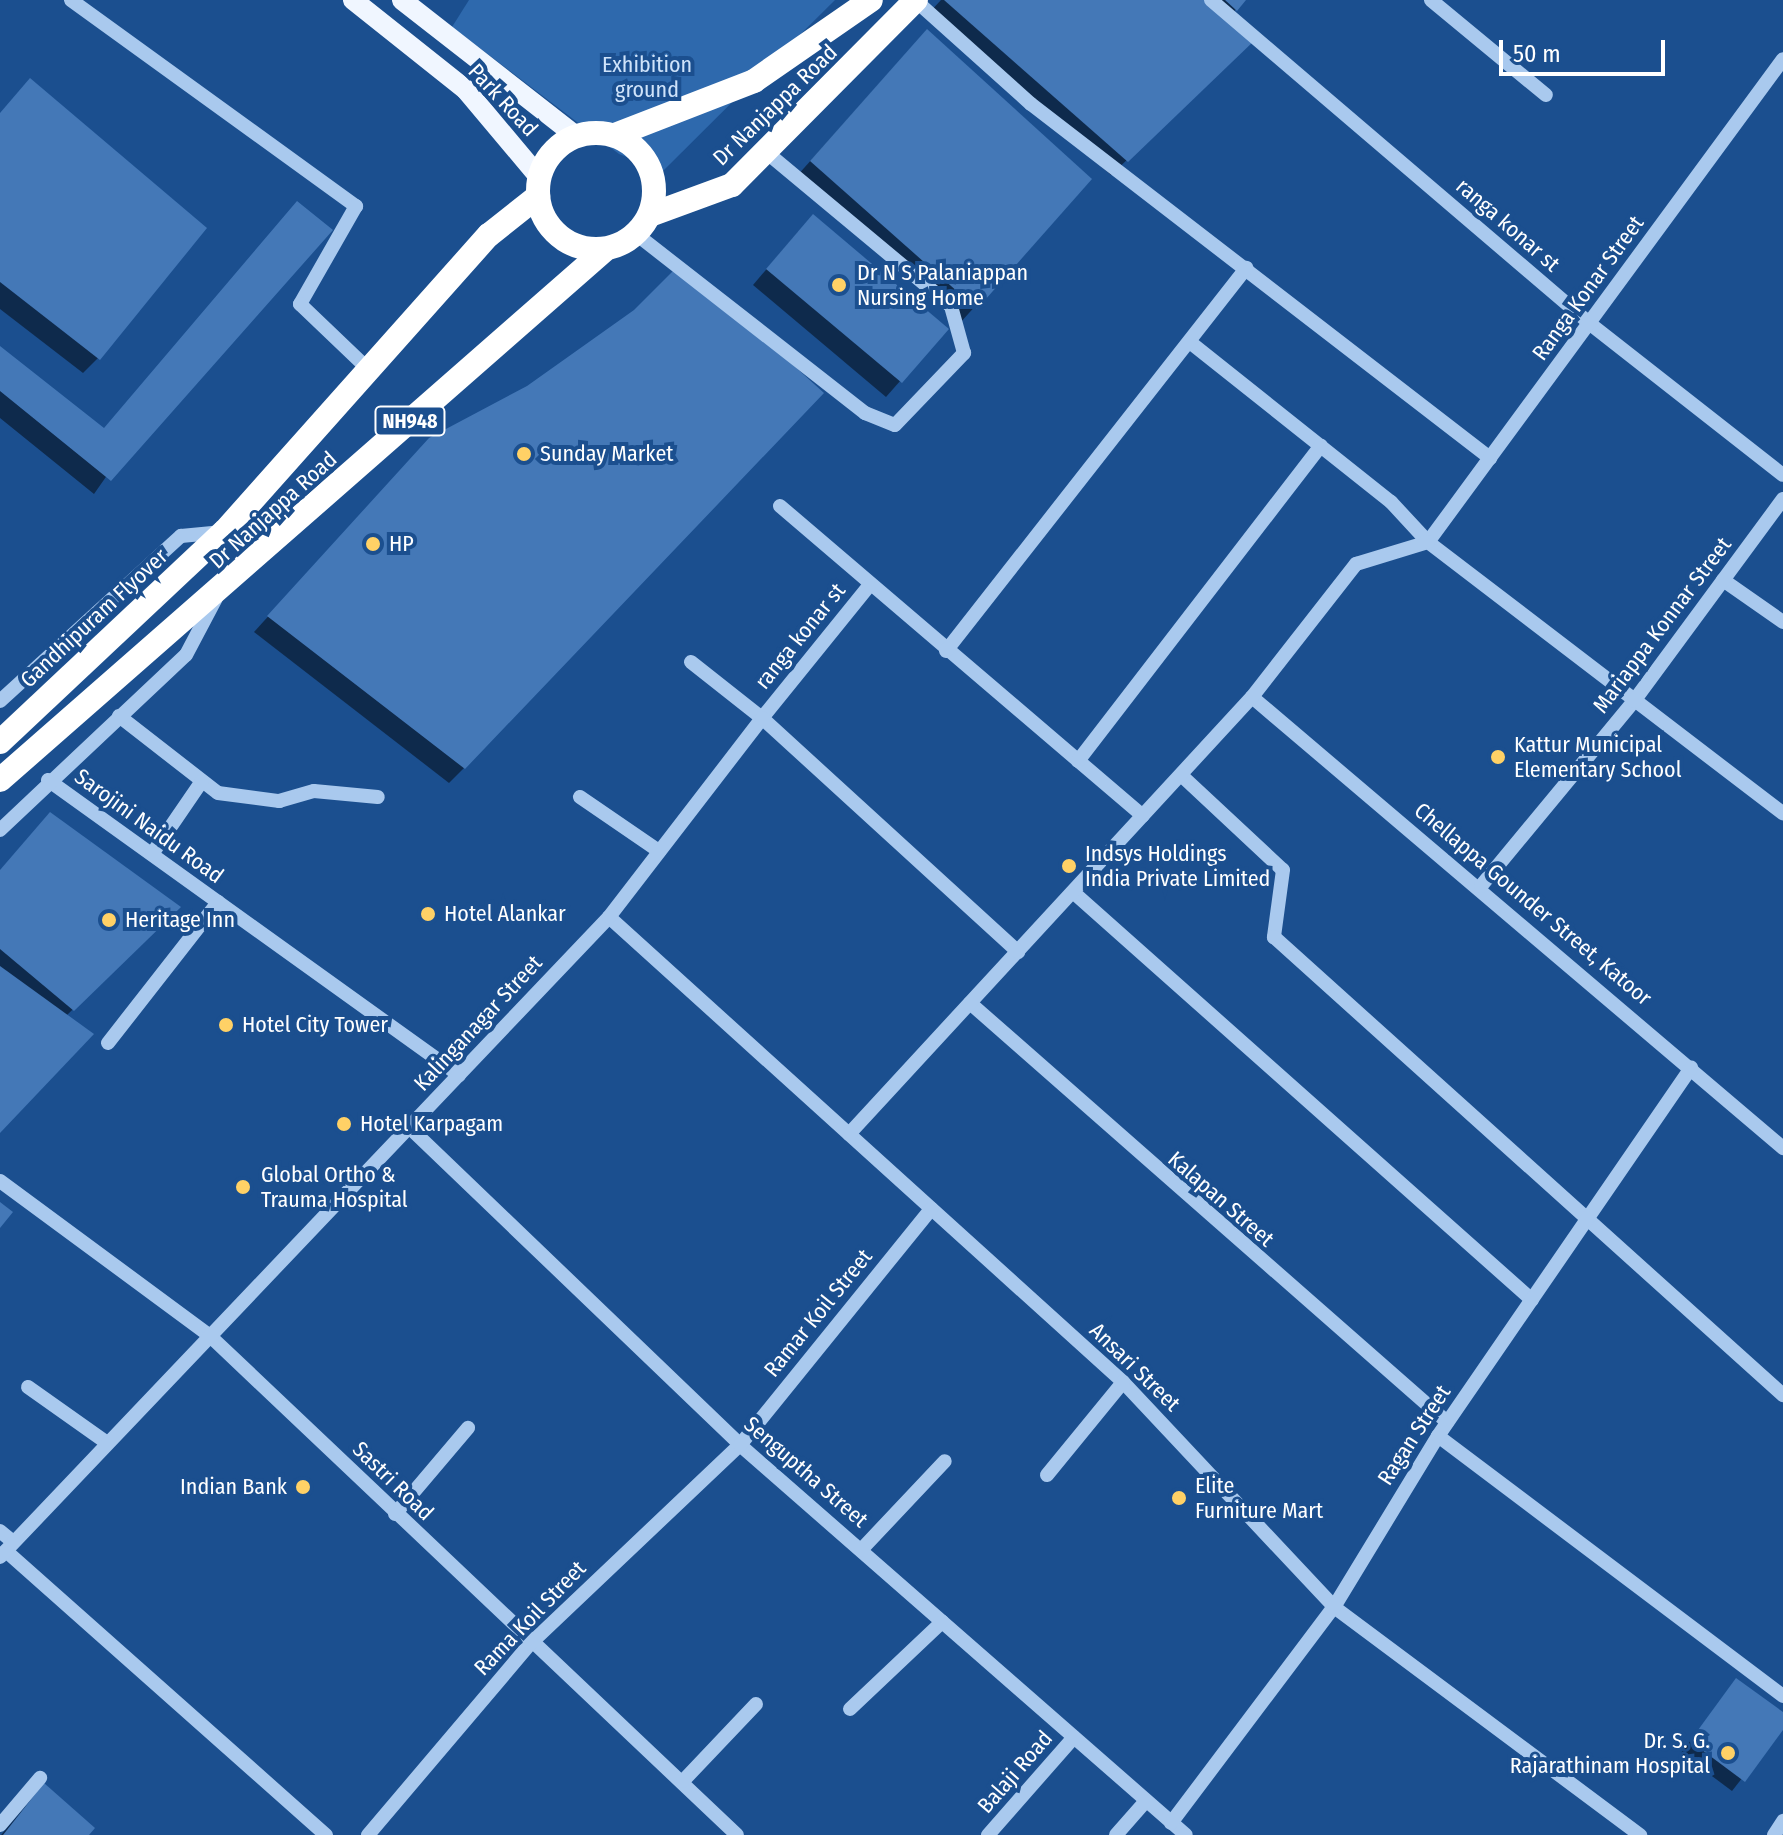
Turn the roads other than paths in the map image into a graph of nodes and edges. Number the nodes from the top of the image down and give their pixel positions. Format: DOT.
graph roads {
  1 [pos="71,0"];
  2 [pos="353,0"];
  3 [pos="402,0"];
  4 [pos="871,0"];
  5 [pos="915,0"];
  6 [pos="1211,0"];
  7 [pos="1431,0"];
  8 [pos="1783,59"];
  9 [pos="1546,95"];
  10 [pos="615,135"];
  11 [pos="576,136"];
  12 [pos="766,152"];
  13 [pos="538,186"];
  14 [pos="643,225"];
  15 [pos="606,249"];
  16 [pos="1246,268"];
  17 [pos="1589,323"];
  18 [pos="1191,343"];
  19 [pos="370,371"];
  20 [pos="1321,446"];
  21 [pos="1490,458"];
  22 [pos="1783,475"];
  23 [pos="1783,499"];
  24 [pos="780,506"];
  25 [pos="224,532"];
  26 [pos="1428,542"];
  27 [pos="1723,580"];
  28 [pos="869,586"];
  29 [pos="217,596"];
  30 [pos="1783,622"];
  31 [pos="946,651"];
  32 [pos="691,662"];
  33 [pos="1252,697"];
  34 [pos="0,701"];
  35 [pos="1634,701"];
  36 [pos="119,716"];
  37 [pos="762,718"];
  38 [pos="0,742"];
  39 [pos="1078,761"];
  40 [pos="1181,775"];
  41 [pos="0,780"];
  42 [pos="48,780"];
  43 [pos="202,781"];
  44 [pos="378,797"];
  45 [pos="580,797"];
  46 [pos="1783,813"];
  47 [pos="1143,816"];
  48 [pos="0,830"];
  49 [pos="659,851"];
  50 [pos="152,854"];
  51 [pos="1481,886"];
  52 [pos="1073,892"];
  53 [pos="218,902"];
  54 [pos="609,917"];
  55 [pos="1018,952"];
  56 [pos="970,1003"];
  57 [pos="108,1043"];
  58 [pos="1691,1068"];
  59 [pos="459,1075"];
  60 [pos="410,1128"];
  61 [pos="849,1134"];
  62 [pos="1783,1148"];
  63 [pos="0,1181"];
  64 [pos="931,1209"];
  65 [pos="1586,1221"];
  66 [pos="1532,1300"];
  67 [pos="209,1335"];
  68 [pos="1123,1382"];
  69 [pos="28,1387"];
  70 [pos="1783,1395"];
  71 [pos="1447,1422"];
  72 [pos="468,1428"];
  73 [pos="1438,1436"];
  74 [pos="107,1443"];
  75 [pos="740,1445"];
  76 [pos="945,1461"];
  77 [pos="1047,1475"];
  78 [pos="395,1514"];
  79 [pos="0,1531"];
  80 [pos="6,1550"];
  81 [pos="861,1550"];
  82 [pos="1334,1607"];
  83 [pos="942,1622"];
  84 [pos="530,1644"];
  85 [pos="1783,1696"];
  86 [pos="756,1704"];
  87 [pos="850,1709"];
  88 [pos="1074,1737"];
  89 [pos="40,1778"];
  90 [pos="683,1781"];
  91 [pos="1146,1801"];
  92 [pos="1783,1821"];
  93 [pos="1171,1823"];
  94 [pos="0,1825"];
  95 [pos="326,1835"];
  96 [pos="368,1835"];
  97 [pos="737,1835"];
  98 [pos="988,1835"];
  99 [pos="1116,1835"];
  100 [pos="1186,1835"];
  101 [pos="1640,1835"];
  102 [pos="1774,1835"];
  1 -- 19 [label="street"];
  2 -- 13 [label="main road, Park Road"];
  3 -- 11 [label="main road"];
  4 -- 10 [label="highway, Dr Nanjappa Road"];
  5 -- 12 [label="highway, Dr Nanjappa Road / NH948"];
  5 -- 16 [label="street"];
  6 -- 17 [label="street, ranga konar st"];
  7 -- 9 [label="street"];
  8 -- 17 [label="street, Ranga Konar Street"];
  10 -- 11 [label="highway"];
  10 -- 14 [label="highway"];
  11 -- 13 [label="highway, NH948"];
  12 -- 14 [label="highway, Dr Nanjappa Road / NH948"];
  12 -- 14 [label="street"];
  13 -- 15 [label="highway"];
  13 -- 19 [label="highway, Dr Nanjappa Road / NH948"];
  14 -- 15 [label="highway, NH948"];
  15 -- 29 [label="highway, Dr Nanjappa Road / NH948"];
  16 -- 18 [label="street"];
  16 -- 21 [label="street"];
  17 -- 21 [label="street, Ranga Konar Street"];
  17 -- 22 [label="street, ranga konar st"];
  18 -- 20 [label="street"];
  18 -- 31 [label="street"];
  19 -- 25 [label="highway, Dr Nanjappa Road / NH948"];
  20 -- 26 [label="street"];
  20 -- 39 [label="street"];
  21 -- 26 [label="street, Ranga Konar Street"];
  23 -- 27 [label="street, Mariappa Konnar Street"];
  24 -- 28 [label="street"];
  25 -- 34 [label="street, Dr Nanjappa Road"];
  25 -- 38 [label="highway, Gandhipuram Flyover / NH948"];
  26 -- 33 [label="street"];
  26 -- 35 [label="street"];
  27 -- 30 [label="street"];
  27 -- 35 [label="street, Mariappa Konnar Street"];
  28 -- 31 [label="street, ranga konar st"];
  28 -- 37 [label="street, ranga konar st"];
  29 -- 36 [label="street, Dr Nanjappa Road"];
  29 -- 41 [label="highway, NH948"];
  31 -- 39 [label="street, ranga konar st"];
  32 -- 37 [label="street"];
  33 -- 40 [label="street"];
  33 -- 51 [label="street, Chellappa Gounder Street, Katoor"];
  35 -- 46 [label="street"];
  35 -- 51 [label="street, Mariappa Konnar Street"];
  36 -- 42 [label="street, Dr Nanjappa Road"];
  36 -- 43 [label="street"];
  37 -- 49 [label="street, Kalinganagar Street"];
  37 -- 55 [label="street"];
  39 -- 47 [label="street, ranga konar st"];
  40 -- 47 [label="street"];
  40 -- 65 [label="street"];
  42 -- 48 [label="street, Dr Nanjappa Road"];
  42 -- 50 [label="street, Sarojini Naidu Road"];
  43 -- 44 [label="street"];
  43 -- 50 [label="street"];
  45 -- 49 [label="street"];
  47 -- 52 [label="street"];
  49 -- 54 [label="street, Kalinganagar Street"];
  50 -- 53 [label="street, Sarojini Naidu Road"];
  51 -- 58 [label="street, Chellappa Gounder Street, Katoor"];
  52 -- 55 [label="street"];
  52 -- 66 [label="street"];
  53 -- 57 [label="street"];
  53 -- 59 [label="street, Sarojini Naidu Road"];
  54 -- 59 [label="street, Kalinganagar Street"];
  54 -- 61 [label="street, Ansari Street"];
  55 -- 56 [label="street"];
  56 -- 61 [label="street"];
  56 -- 71 [label="street, Kalapan Street"];
  58 -- 62 [label="street, Chellappa Gounder Street, Katoor"];
  58 -- 65 [label="street, Ragan Street"];
  59 -- 60 [label="street, Kalinganagar Street"];
  60 -- 67 [label="street, Kalinganagar Street"];
  60 -- 75 [label="street, Senguptha Street"];
  61 -- 64 [label="street, Ansari Street"];
  63 -- 67 [label="street, Sastri Road"];
  64 -- 68 [label="street, Ansari Street"];
  64 -- 75 [label="street, Ramar Koil Street"];
  65 -- 66 [label="street, Ragan Street"];
  65 -- 70 [label="street"];
  66 -- 71 [label="street, Ragan Street"];
  67 -- 74 [label="street, Kalinganagar Street"];
  67 -- 78 [label="street, Sastri Road"];
  68 -- 77 [label="street"];
  68 -- 82 [label="street, Ansari Street"];
  69 -- 74 [label="street"];
  71 -- 73 [label="street, Ragan Street"];
  72 -- 78 [label="street"];
  73 -- 82 [label="street, Ragan Street"];
  73 -- 85 [label="street"];
  74 -- 80 [label="street, Kalinganagar Street"];
  75 -- 81 [label="street, Senguptha Street"];
  75 -- 84 [label="street, Rama Koil Street"];
  76 -- 81 [label="street"];
  78 -- 84 [label="street, Sastri Road"];
  79 -- 80 [label="street"];
  80 -- 95 [label="street"];
  81 -- 83 [label="street, Senguptha Street"];
  82 -- 93 [label="street, Ragan Street"];
  82 -- 101 [label="street, Ansari Street"];
  83 -- 87 [label="street"];
  83 -- 88 [label="street, Senguptha Street"];
  84 -- 90 [label="street, Sastri Road"];
  84 -- 96 [label="street, Rama Koil Street"];
  86 -- 90 [label="street"];
  88 -- 91 [label="street, Senguptha Street"];
  88 -- 98 [label="street, Balaji Road"];
  89 -- 94 [label="street"];
  90 -- 97 [label="street, Sastri Road"];
  91 -- 93 [label="street, Senguptha Street"];
  91 -- 99 [label="street"];
  92 -- 102 [label="street"];
  93 -- 100 [label="street, Senguptha Street"];
}
